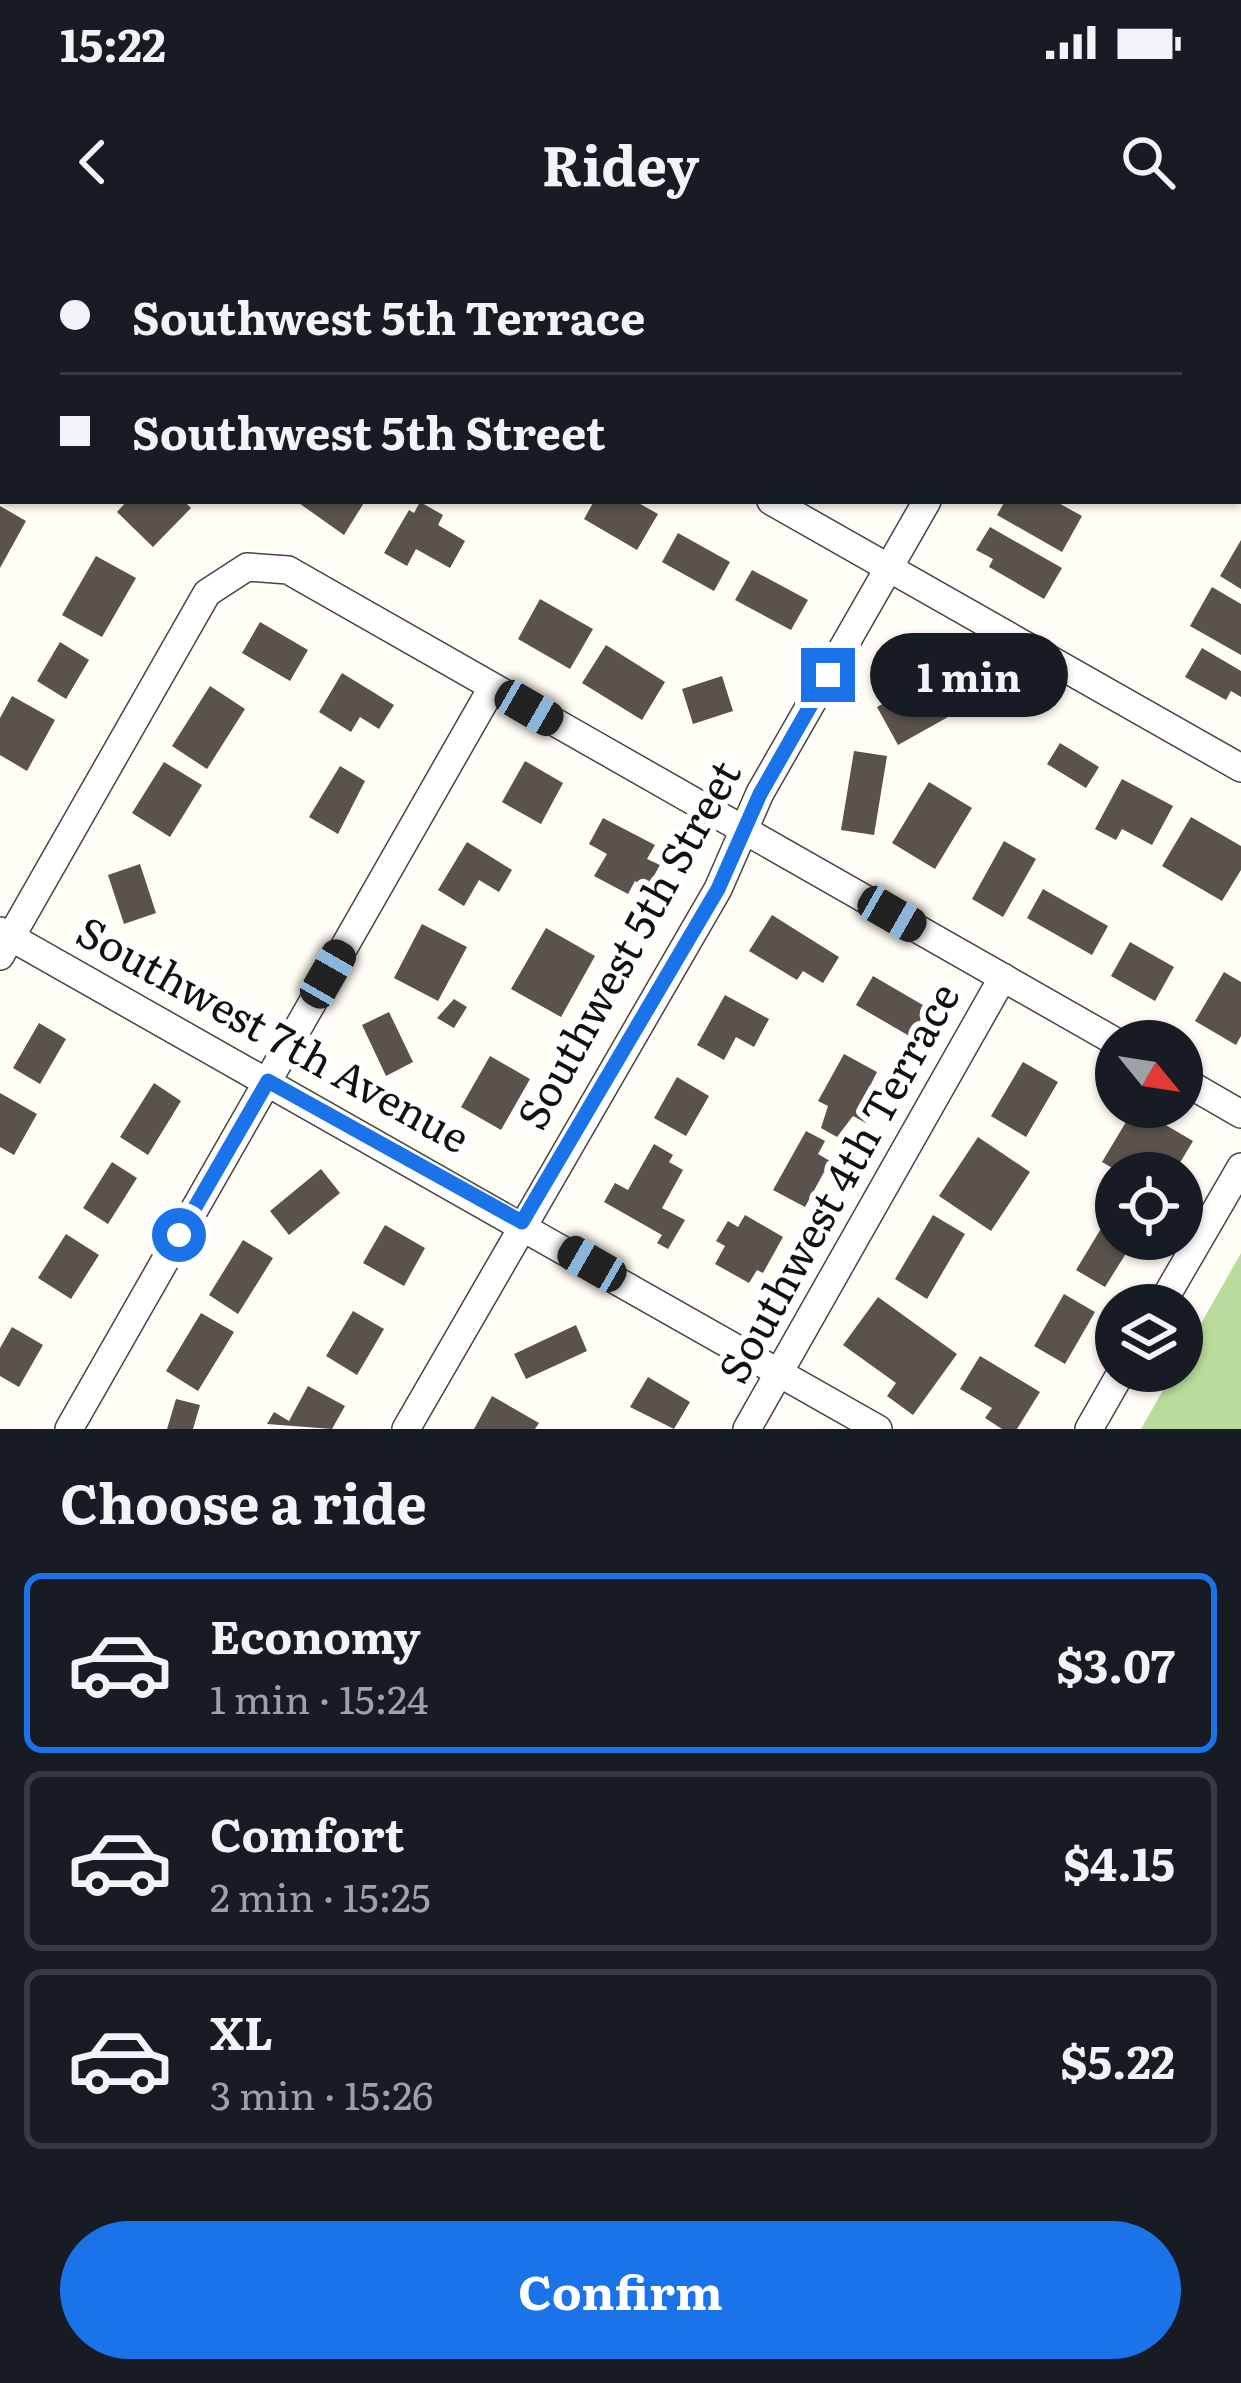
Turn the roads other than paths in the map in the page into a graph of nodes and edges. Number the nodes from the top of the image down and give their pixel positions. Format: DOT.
graph roads {
  1 [pos="776,504"];
  2 [pos="925,504"];
  3 [pos="888,568"];
  4 [pos="492,688"];
  5 [pos="1241,768"];
  6 [pos="745,831"];
  7 [pos="4,941"];
  8 [pos="1003,977"];
  9 [pos="1095,1030"];
  10 [pos="268,1081"];
  11 [pos="1203,1092"];
  12 [pos="1241,1114"];
  13 [pos="1241,1167"];
  14 [pos="522,1222"];
  15 [pos="1173,1284"];
  16 [pos="779,1373"];
  17 [pos="1110,1392"];
  18 [pos="69,1429"];
  19 [pos="406,1429"];
  20 [pos="747,1429"];
  21 [pos="878,1429"];
  22 [pos="1089,1429"];
  1 -- 3 [label="street"];
  2 -- 3 [label="street, Southwest 5th Street"];
  3 -- 5 [label="street"];
  3 -- 6 [label="street, Southwest 5th Street"];
  4 -- 6 [label="street"];
  4 -- 7 [label="street"];
  4 -- 10 [label="street"];
  6 -- 8 [label="street"];
  6 -- 14 [label="street, Southwest 5th Street"];
  7 -- 10 [label="street, Southwest 7th Avenue"];
  8 -- 9 [label="street"];
  8 -- 16 [label="street, Southwest 4th Terrace"];
  10 -- 14 [label="street, Southwest 7th Avenue"];
  10 -- 18 [label="street"];
  11 -- 12 [label="street"];
  13 -- 15 [label="street"];
  14 -- 16 [label="street, Southwest 7th Avenue"];
  14 -- 19 [label="street, Southwest 5th Street"];
  16 -- 20 [label="street, Southwest 4th Terrace"];
  16 -- 21 [label="street, Southwest 7th Avenue"];
  17 -- 22 [label="street"];
}
